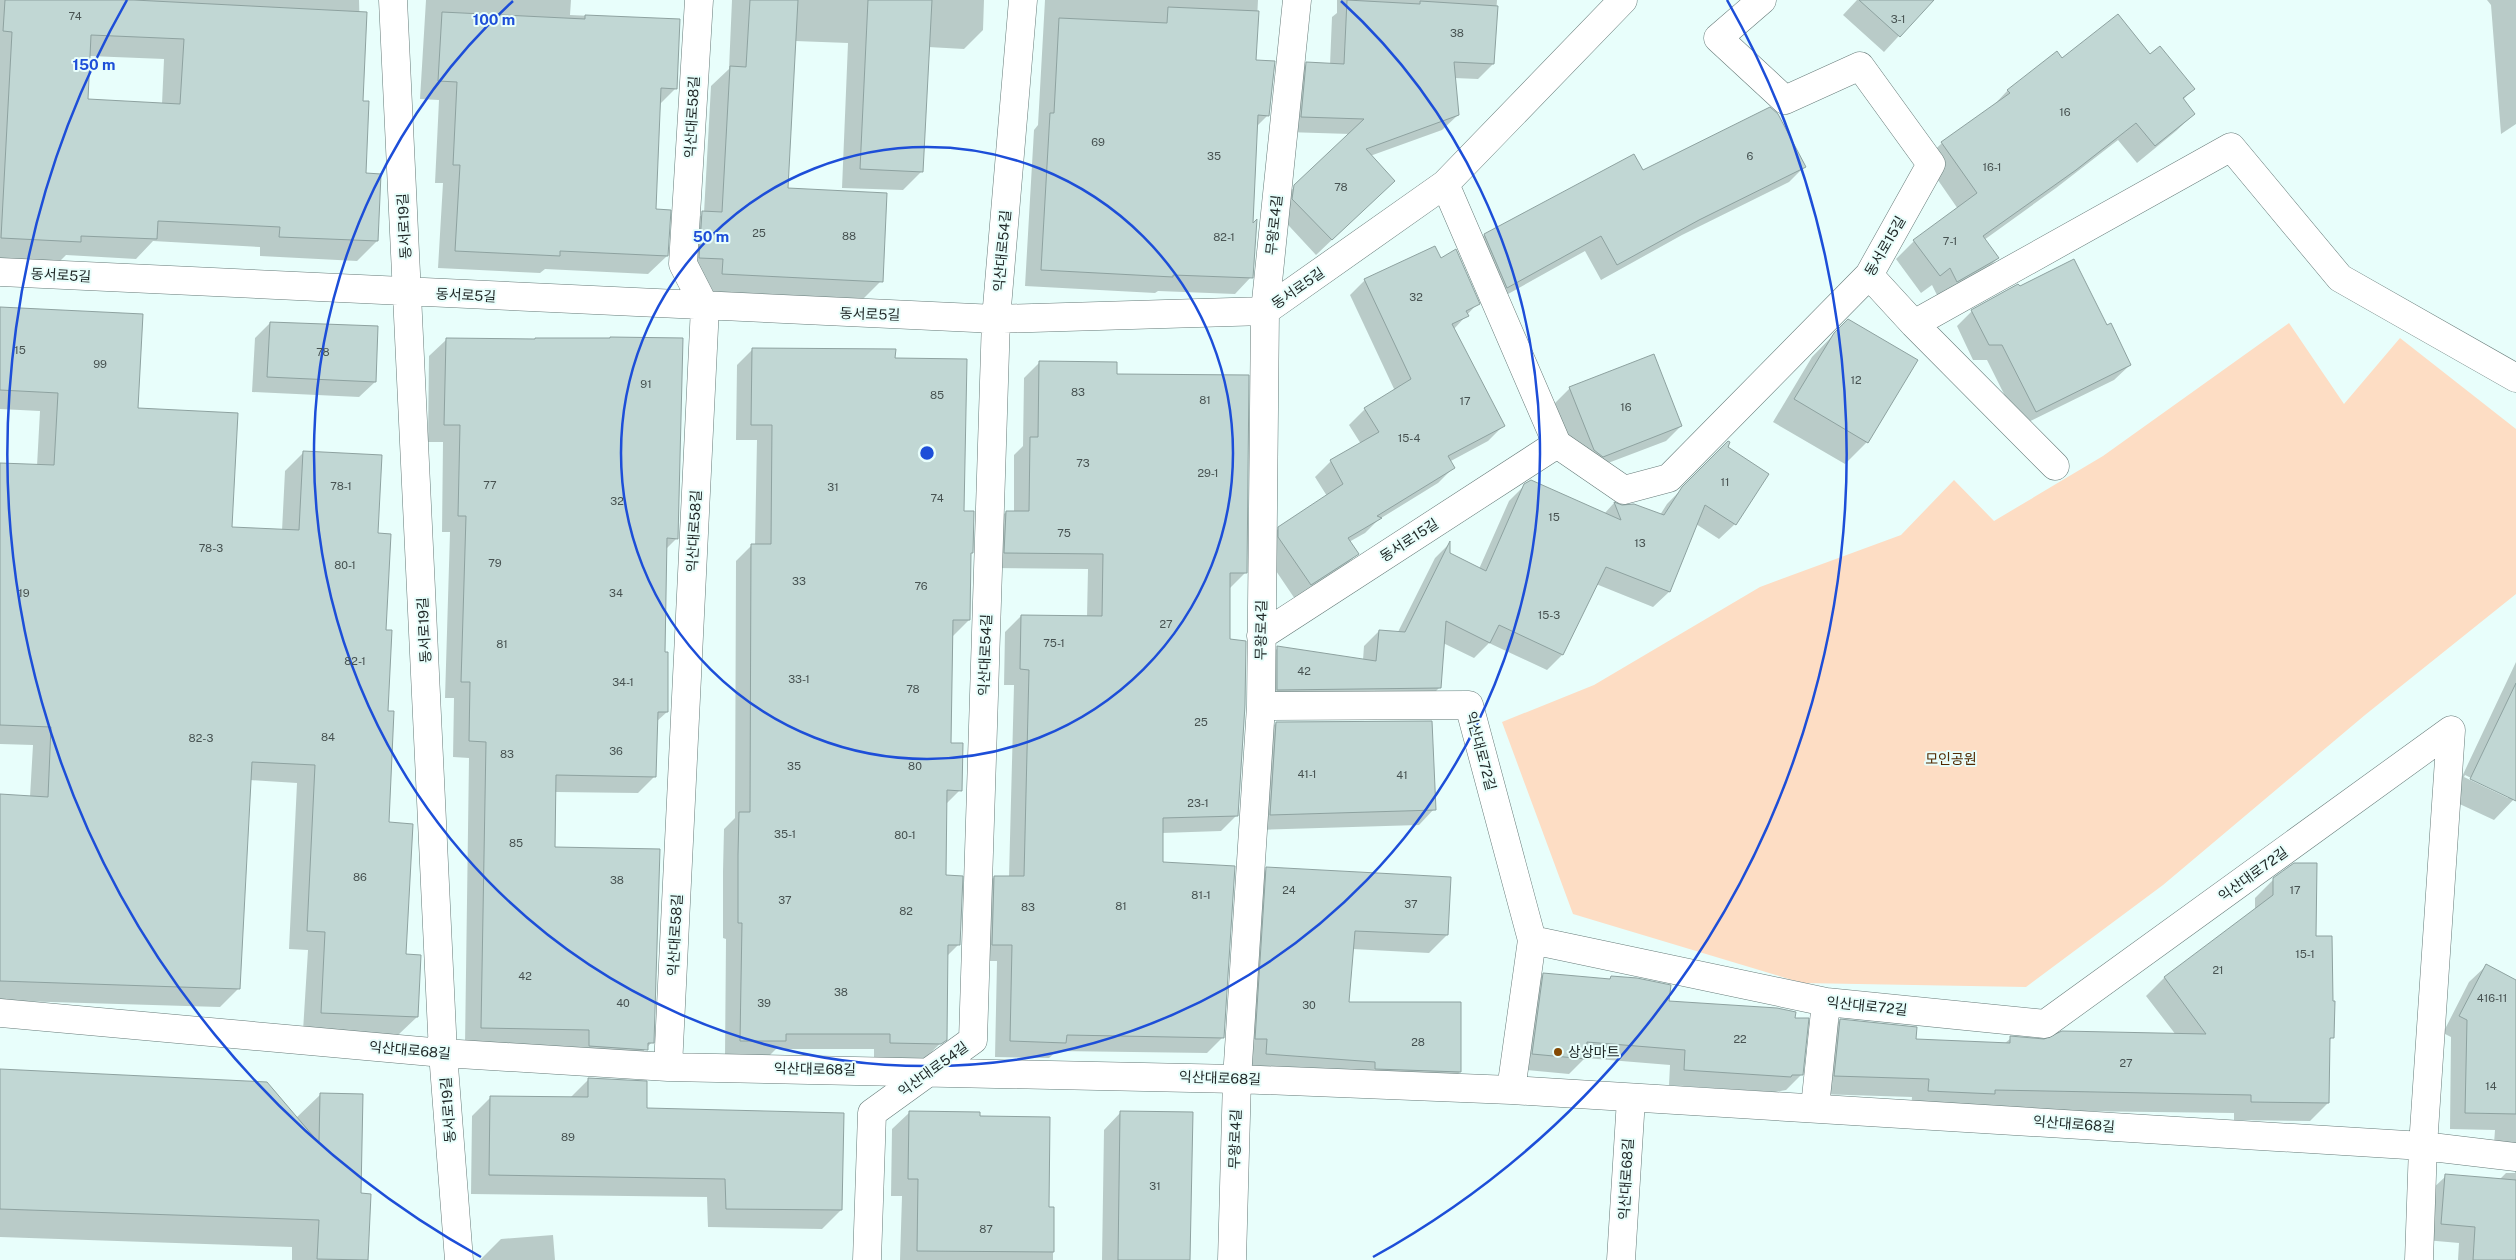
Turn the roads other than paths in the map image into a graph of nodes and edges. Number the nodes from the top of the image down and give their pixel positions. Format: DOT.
graph roads {
  1 [pos="393,0"];
  2 [pos="699,0"];
  3 [pos="1023,0"];
  4 [pos="1298,0"];
  5 [pos="1623,0"];
  6 [pos="1762,0"];
  7 [pos="1445,184"];
  8 [pos="0,272"];
  9 [pos="1870,275"];
  10 [pos="408,292"];
  11 [pos="705,307"];
  12 [pos="1265,311"];
  13 [pos="996,319"];
  14 [pos="1914,324"];
  15 [pos="2516,378"];
  16 [pos="1557,444"];
  17 [pos="2055,466"];
  18 [pos="1261,636"];
  19 [pos="1260,706"];
  20 [pos="1532,940"];
  21 [pos="1826,1002"];
  22 [pos="0,1013"];
  23 [pos="443,1053"];
  24 [pos="668,1067"];
  25 [pos="931,1071"];
  26 [pos="1237,1078"];
  27 [pos="1511,1090"];
  28 [pos="1631,1099"];
  29 [pos="1815,1107"];
  30 [pos="2423,1146"];
  31 [pos="2516,1157"];
  32 [pos="459,1260"];
  33 [pos="867,1260"];
  34 [pos="1232,1260"];
  35 [pos="1621,1260"];
  36 [pos="2419,1260"];
  1 -- 10 [label="street, 동서로19길"];
  2 -- 11 [label="street, 익산대로58길"];
  3 -- 13 [label="street, 익산대로54길"];
  4 -- 12 [label="street, 무왕로4길"];
  5 -- 7 [label="street, 동서로5길"];
  6 -- 9 [label="street, 동서로15길"];
  7 -- 12 [label="street, 동서로5길"];
  7 -- 16 [label="street"];
  8 -- 10 [label="street, 동서로5길"];
  9 -- 14 [label="street"];
  9 -- 16 [label="street, 동서로15길"];
  10 -- 11 [label="street, 동서로5길"];
  10 -- 23 [label="street, 동서로19길"];
  11 -- 13 [label="street, 동서로5길"];
  11 -- 24 [label="street, 익산대로58길"];
  12 -- 13 [label="street, 동서로5길"];
  12 -- 18 [label="street, 무왕로4길"];
  13 -- 25 [label="street, 익산대로54길"];
  14 -- 15 [label="street"];
  14 -- 17 [label="street"];
  16 -- 18 [label="street, 동서로15길"];
  18 -- 19 [label="street, 무왕로4길"];
  19 -- 20 [label="street, 익산대로72길"];
  19 -- 26 [label="street, 무왕로4길"];
  20 -- 21 [label="street, 익산대로72길"];
  20 -- 27 [label="street, 익산대로72길"];
  21 -- 29 [label="street"];
  21 -- 30 [label="street, 익산대로72길"];
  22 -- 23 [label="street, 익산대로68길"];
  23 -- 24 [label="street, 익산대로68길"];
  23 -- 32 [label="street, 동서로19길"];
  24 -- 25 [label="street, 익산대로68길"];
  25 -- 26 [label="street, 익산대로68길"];
  25 -- 33 [label="street, 익산대로54길"];
  26 -- 27 [label="street, 익산대로68길"];
  26 -- 34 [label="street, 무왕로4길"];
  27 -- 28 [label="street, 익산대로68길"];
  28 -- 29 [label="street, 익산대로68길"];
  28 -- 35 [label="street, 익산대로68길"];
  29 -- 30 [label="street, 익산대로68길"];
  30 -- 31 [label="street, 익산대로68길"];
  30 -- 36 [label="street, 익산대로72길"];
}
